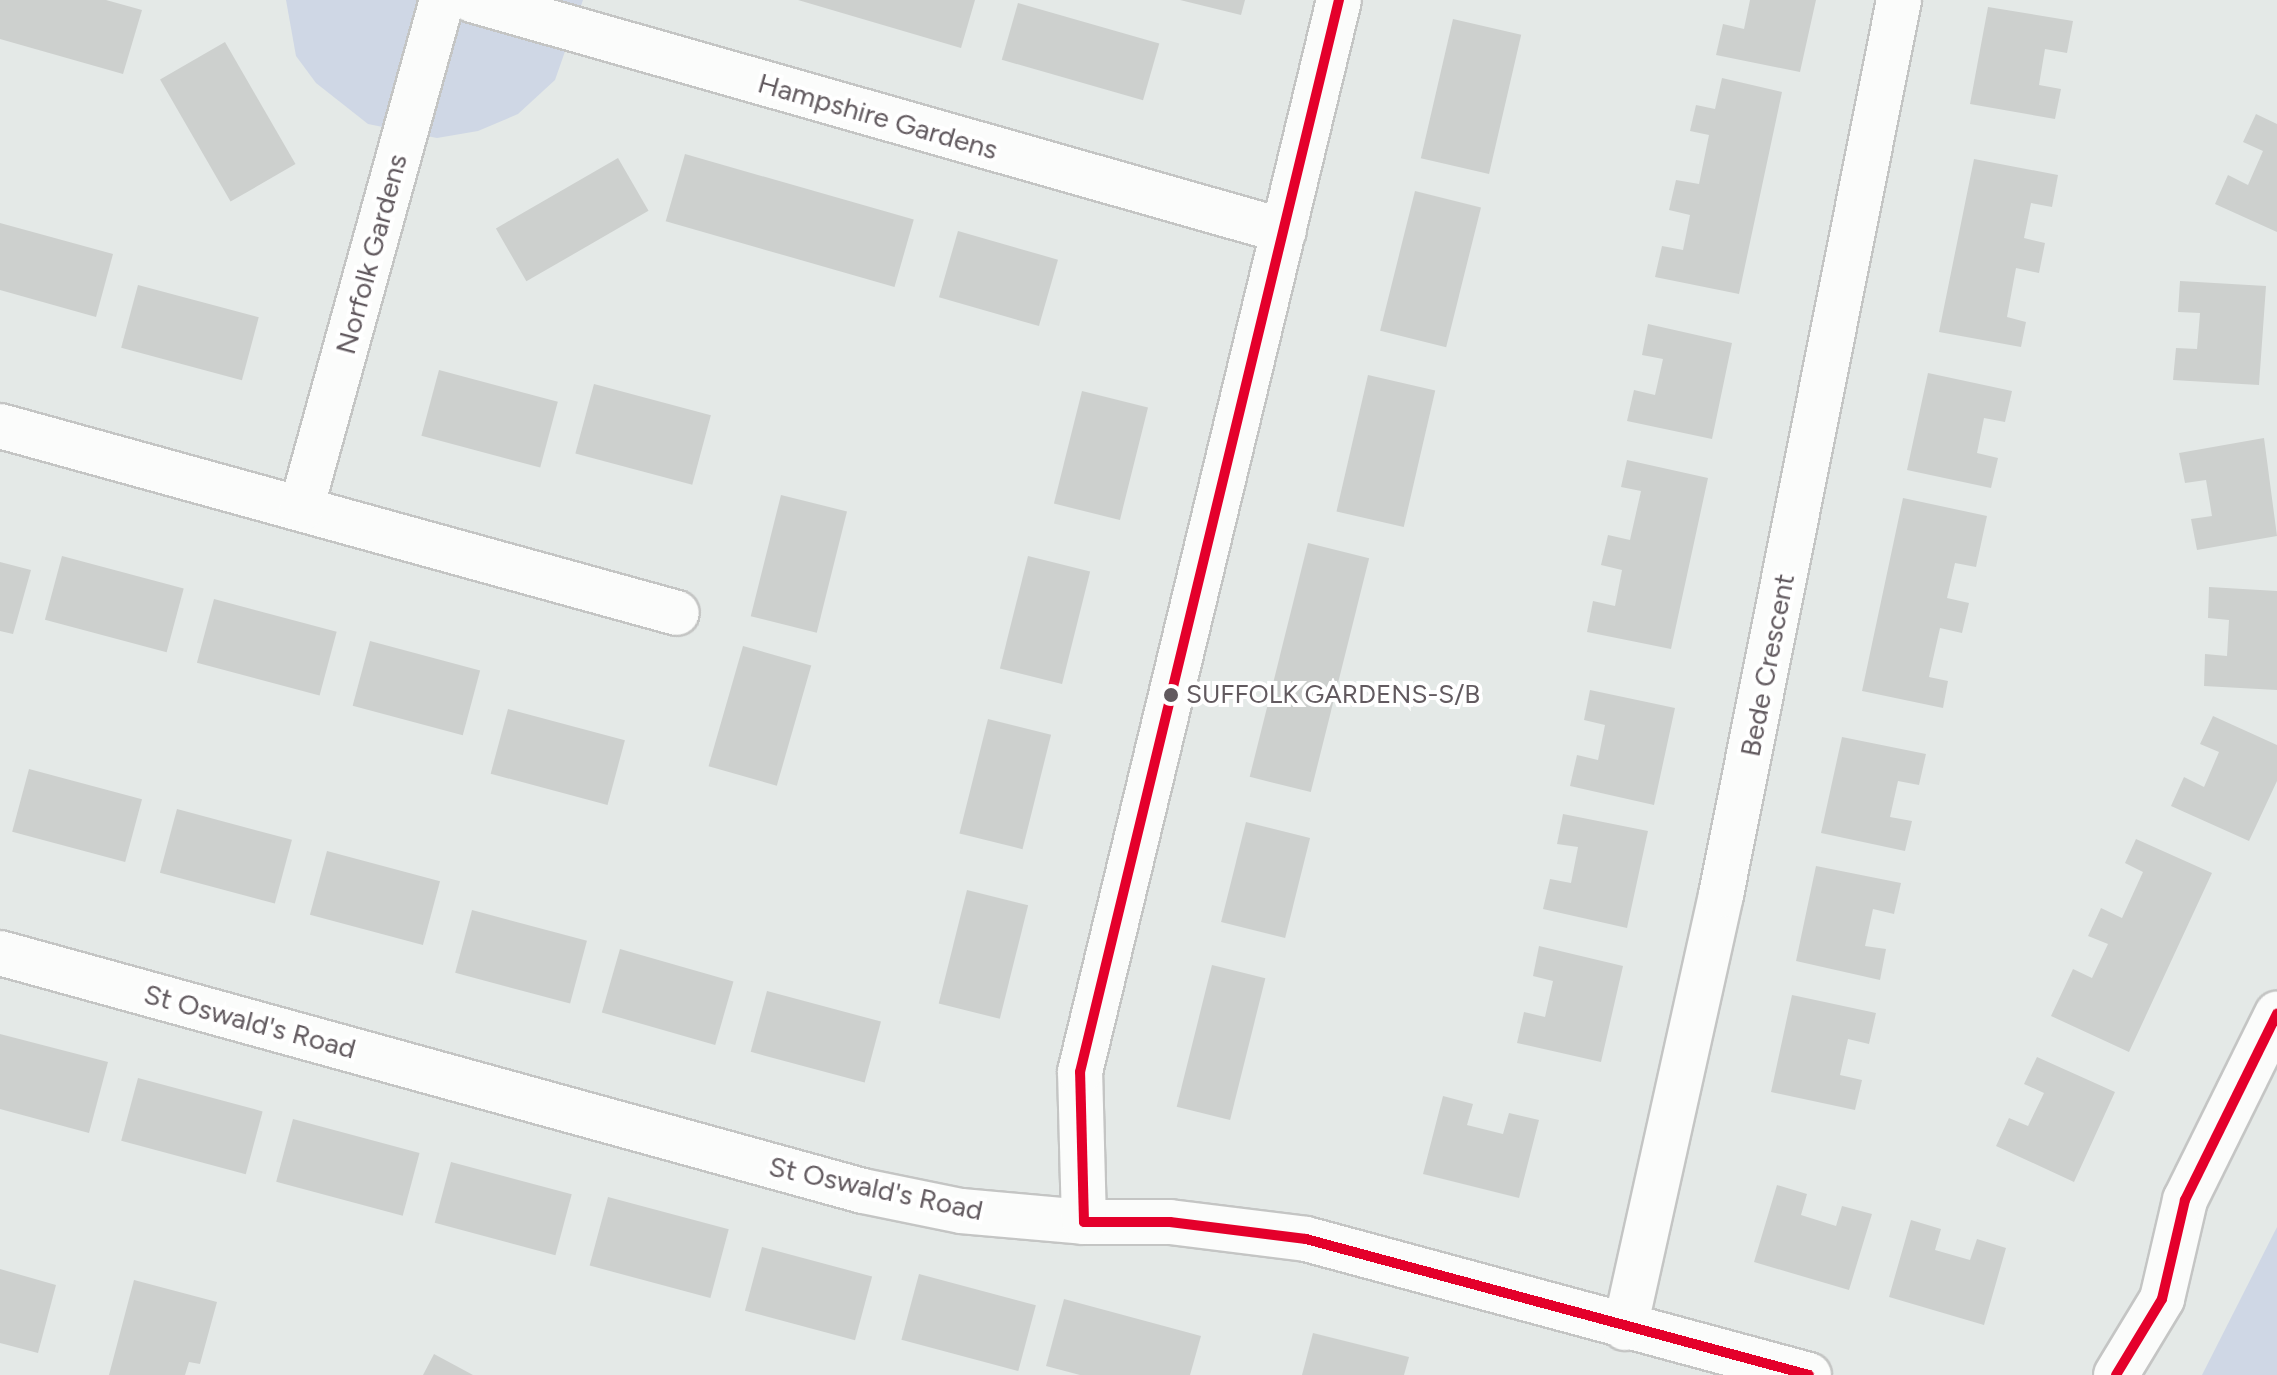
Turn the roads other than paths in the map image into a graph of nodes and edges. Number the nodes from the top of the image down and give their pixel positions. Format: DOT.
graph roads {
  1 [pos="442,0"];
  2 [pos="472,0"];
  3 [pos="1339,0"];
  4 [pos="1899,0"];
  5 [pos="1284,231"];
  6 [pos="0,426"];
  7 [pos="301,509"];
  8 [pos="677,613"];
  9 [pos="0,953"];
  10 [pos="2277,1014"];
  11 [pos="1084,1222"];
  12 [pos="1625,1328"];
  13 [pos="1809,1375"];
  14 [pos="2116,1375"];
  1 -- 7 [label="street, Norfolk Gardens"];
  2 -- 5 [label="street, Hampshire Gardens"];
  3 -- 5 [label="street"];
  4 -- 12 [label="street, Bede Crescent"];
  5 -- 11 [label="street"];
  6 -- 7 [label="street"];
  7 -- 8 [label="street"];
  9 -- 11 [label="street, St Oswald's Road"];
  10 -- 14 [label="street"];
  11 -- 12 [label="street, St Oswald's Road"];
  12 -- 13 [label="street, St Oswald's Road"];
}
